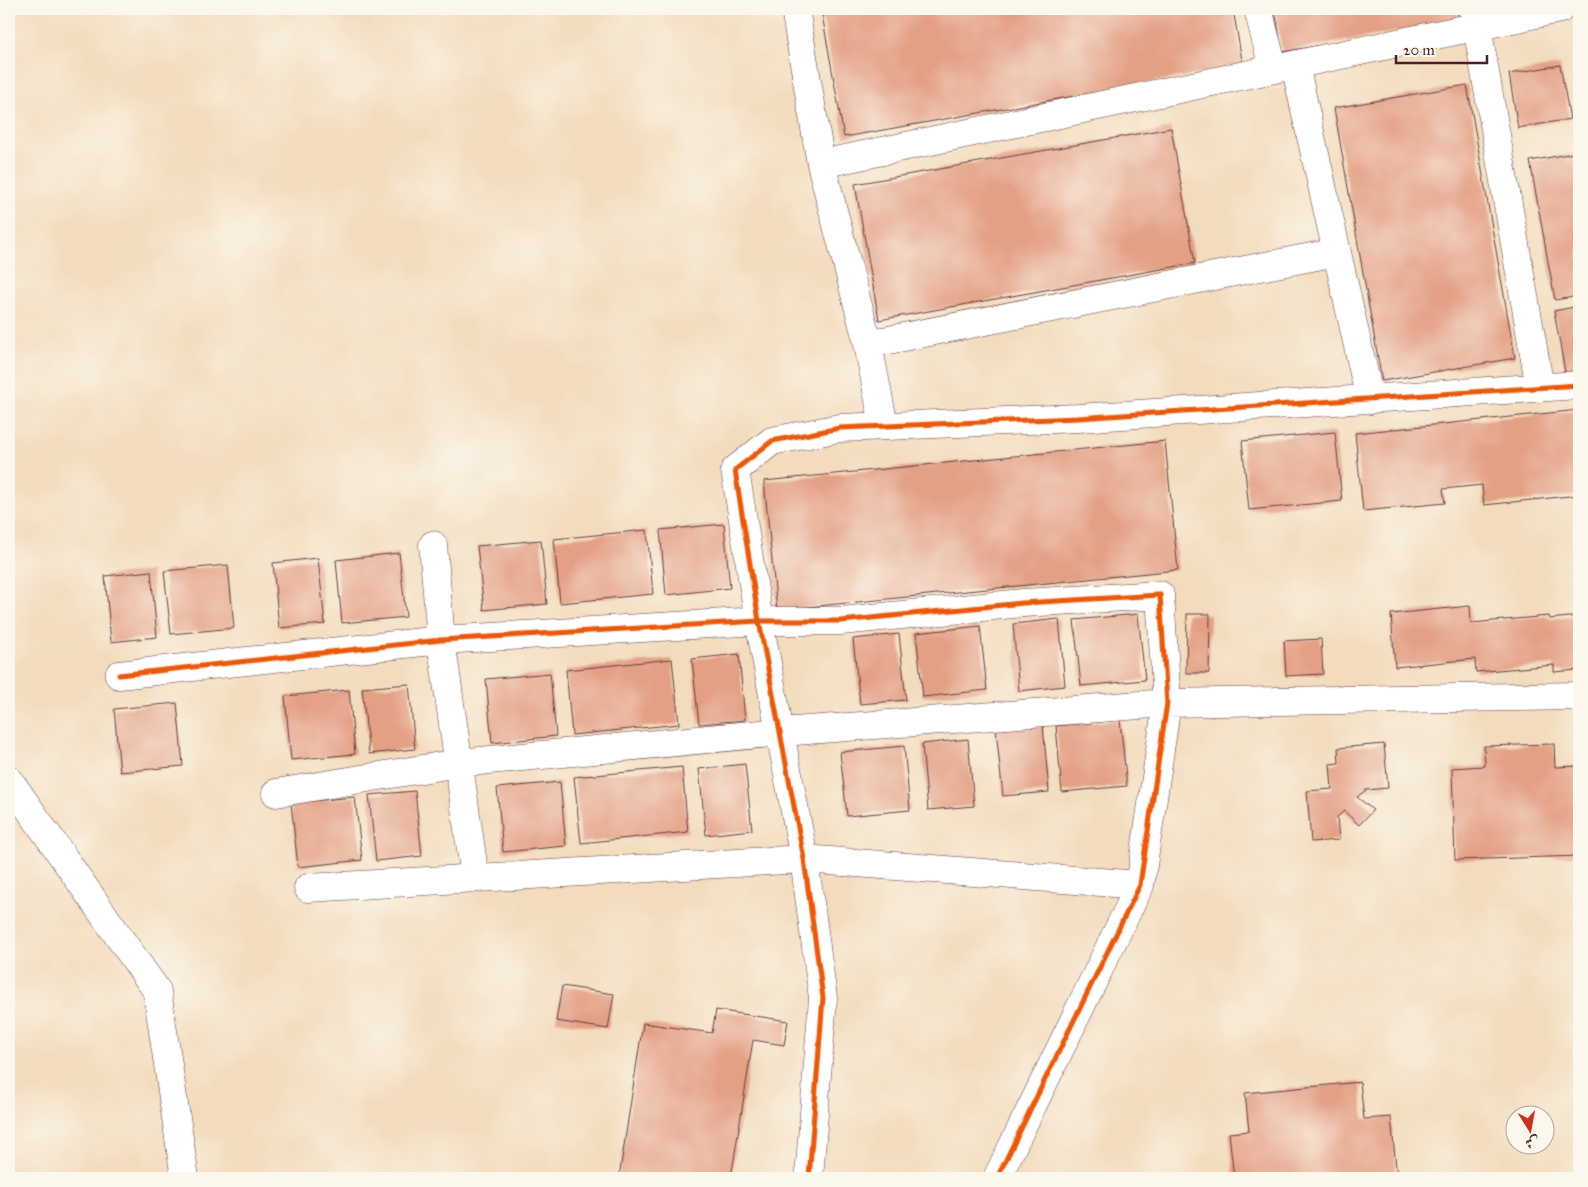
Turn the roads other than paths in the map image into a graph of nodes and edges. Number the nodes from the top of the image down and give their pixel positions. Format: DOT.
graph roads {
  1 [pos="795,9"];
  2 [pos="1258,9"];
  3 [pos="1560,9"];
  4 [pos="1476,17"];
  5 [pos="1284,66"];
  6 [pos="821,164"];
  7 [pos="1337,252"];
  8 [pos="868,344"];
  9 [pos="1579,385"];
  10 [pos="1540,388"];
  11 [pos="1370,400"];
  12 [pos="884,426"];
  13 [pos="433,544"];
  14 [pos="759,621"];
  15 [pos="441,640"];
  16 [pos="119,675"];
  17 [pos="1579,696"];
  18 [pos="1167,703"];
  19 [pos="781,732"];
  20 [pos="459,762"];
  21 [pos="9,780"];
  22 [pos="276,793"];
  23 [pos="804,859"];
  24 [pos="475,878"];
  25 [pos="1140,885"];
  26 [pos="308,888"];
  27 [pos="185,1178"];
  28 [pos="809,1178"];
  29 [pos="996,1178"];
  1 -- 6 [label="street"];
  2 -- 5 [label="street"];
  3 -- 4 [label="street"];
  4 -- 5 [label="street"];
  4 -- 10 [label="street"];
  5 -- 6 [label="street"];
  5 -- 7 [label="street"];
  6 -- 8 [label="street"];
  7 -- 8 [label="street"];
  7 -- 11 [label="street"];
  8 -- 12 [label="street"];
  9 -- 10 [label="street"];
  10 -- 11 [label="street"];
  11 -- 12 [label="street"];
  12 -- 14 [label="street"];
  13 -- 15 [label="street"];
  14 -- 15 [label="street"];
  14 -- 18 [label="street"];
  14 -- 19 [label="street"];
  15 -- 16 [label="street"];
  15 -- 20 [label="street"];
  17 -- 18 [label="street"];
  18 -- 19 [label="street"];
  18 -- 25 [label="street"];
  19 -- 20 [label="street"];
  19 -- 23 [label="street"];
  20 -- 22 [label="street"];
  20 -- 24 [label="street"];
  21 -- 27 [label="street"];
  23 -- 24 [label="street"];
  23 -- 25 [label="street"];
  23 -- 28 [label="street"];
  24 -- 26 [label="street"];
  25 -- 29 [label="street"];
}
